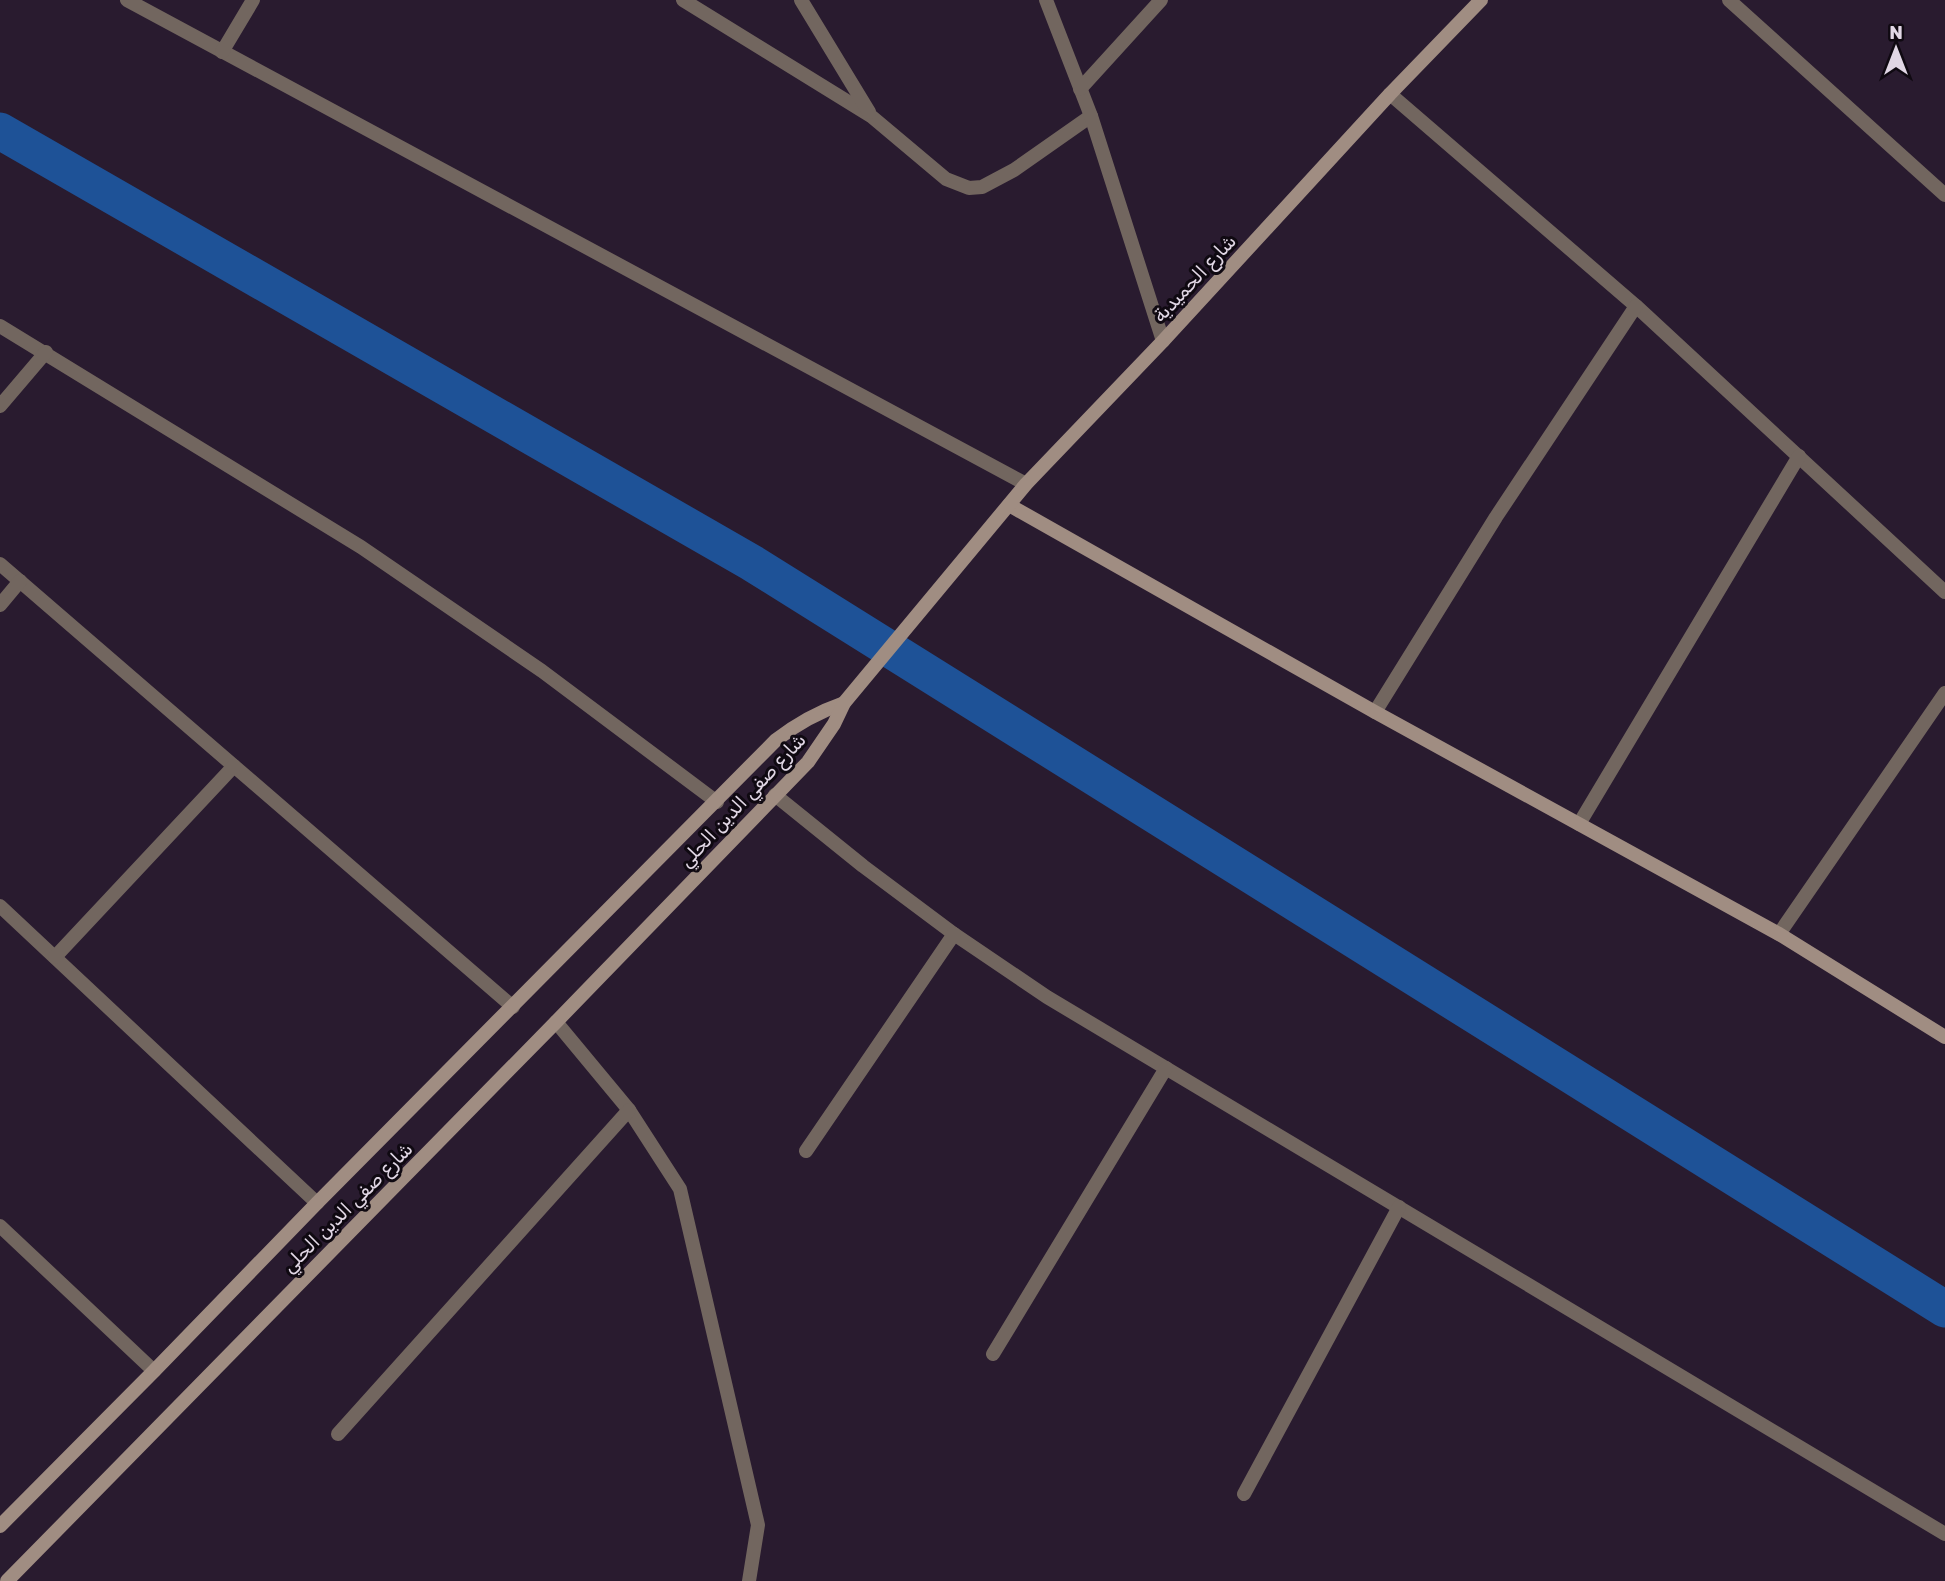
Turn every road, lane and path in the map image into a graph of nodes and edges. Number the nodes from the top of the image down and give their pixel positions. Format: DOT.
graph roads {
  1 [pos="127,0"];
  2 [pos="253,0"];
  3 [pos="683,0"];
  4 [pos="801,0"];
  5 [pos="1046,0"];
  6 [pos="1161,0"];
  7 [pos="1481,0"];
  8 [pos="1728,0"];
  9 [pos="222,52"];
  10 [pos="1080,89"];
  11 [pos="1390,94"];
  12 [pos="872,116"];
  13 [pos="1091,116"];
  14 [pos="1945,195"];
  15 [pos="1636,306"];
  16 [pos="0,326"];
  17 [pos="1163,341"];
  18 [pos="46,352"];
  19 [pos="0,406"];
  20 [pos="1799,456"];
  21 [pos="1026,484"];
  22 [pos="1009,505"];
  23 [pos="0,564"];
  24 [pos="20,581"];
  25 [pos="1945,592"];
  26 [pos="0,605"];
  27 [pos="1945,694"];
  28 [pos="844,703"];
  29 [pos="1375,712"];
  30 [pos="234,766"];
  31 [pos="775,795"];
  32 [pos="717,802"];
  33 [pos="1579,824"];
  34 [pos="0,906"];
  35 [pos="954,934"];
  36 [pos="1779,934"];
  37 [pos="55,957"];
  38 [pos="513,1007"];
  39 [pos="556,1022"];
  40 [pos="1945,1037"];
  41 [pos="1166,1068"];
  42 [pos="629,1110"];
  43 [pos="806,1151"];
  44 [pos="317,1203"];
  45 [pos="1399,1207"];
  46 [pos="0,1226"];
  47 [pos="993,1354"];
  48 [pos="154,1371"];
  49 [pos="338,1434"];
  50 [pos="1244,1494"];
  51 [pos="0,1526"];
  52 [pos="1945,1534"];
  53 [pos="7,1581"];
  54 [pos="749,1581"];
  1 -- 9 [label="street"];
  2 -- 9 [label="street"];
  3 -- 12 [label="street"];
  4 -- 12 [label="street"];
  5 -- 10 [label="street"];
  6 -- 10 [label="street"];
  7 -- 11 [label="street, شارع الحميدية"];
  8 -- 14 [label="street"];
  9 -- 21 [label="street"];
  10 -- 13 [label="street"];
  11 -- 15 [label="street"];
  11 -- 17 [label="street, شارع الحميدية"];
  12 -- 13 [label="street"];
  13 -- 17 [label="street"];
  15 -- 20 [label="street"];
  15 -- 29 [label="street"];
  16 -- 18 [label="street"];
  17 -- 21 [label="street, شارع الحميدية"];
  18 -- 19 [label="street"];
  18 -- 32 [label="street"];
  20 -- 25 [label="street"];
  20 -- 33 [label="street"];
  21 -- 22 [label="street, شارع الحميدية"];
  22 -- 28 [label="street, شارع الحميدية"];
  22 -- 29 [label="street"];
  23 -- 24 [label="street"];
  24 -- 26 [label="street"];
  24 -- 30 [label="street"];
  27 -- 36 [label="street"];
  28 -- 31 [label="street, شارع صفي الدين الحلي"];
  28 -- 32 [label="street, شارع صفي الدين الحلي"];
  29 -- 33 [label="street"];
  30 -- 37 [label="street"];
  30 -- 38 [label="street"];
  31 -- 35 [label="street"];
  31 -- 39 [label="street, شارع صفي الدين الحلي"];
  32 -- 38 [label="street, شارع صفي الدين الحلي"];
  33 -- 36 [label="street"];
  34 -- 37 [label="street"];
  35 -- 41 [label="street"];
  35 -- 43 [label="street"];
  36 -- 40 [label="street"];
  37 -- 44 [label="street"];
  38 -- 44 [label="street, شارع صفي الدين الحلي"];
  39 -- 42 [label="street"];
  39 -- 53 [label="street, شارع صفي الدين الحلي"];
  41 -- 45 [label="street"];
  41 -- 47 [label="street"];
  42 -- 49 [label="street"];
  42 -- 54 [label="street"];
  44 -- 48 [label="street, شارع صفي الدين الحلي"];
  45 -- 50 [label="street"];
  45 -- 52 [label="street"];
  46 -- 48 [label="street"];
  48 -- 51 [label="street, شارع صفي الدين الحلي"];
}
